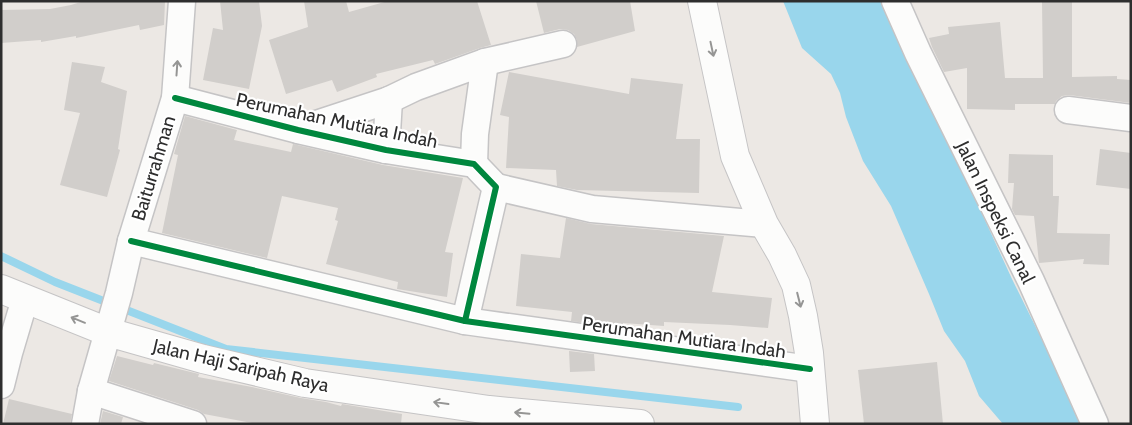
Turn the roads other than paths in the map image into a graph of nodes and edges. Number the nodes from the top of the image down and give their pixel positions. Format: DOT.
graph roads {
  1 [pos="182,1"];
  2 [pos="702,1"];
  3 [pos="901,3"];
  4 [pos="563,44"];
  5 [pos="485,62"];
  6 [pos="175,98"];
  7 [pos="389,100"];
  8 [pos="1068,110"];
  9 [pos="1131,118"];
  10 [pos="298,130"];
  11 [pos="386,150"];
  12 [pos="474,164"];
  13 [pos="496,187"];
  14 [pos="764,224"];
  15 [pos="131,240"];
  16 [pos="13,294"];
  17 [pos="465,321"];
  18 [pos="108,332"];
  19 [pos="810,369"];
  20 [pos="1,384"];
  21 [pos="91,391"];
  22 [pos="814,411"];
  23 [pos="85,424"];
  24 [pos="193,424"];
  25 [pos="640,424"];
  26 [pos="1095,424"];
  6 -- 1 [label="street, Baiturrahman, one-way"];
  2 -- 14 [label="main road, one-way"];
  3 -- 26 [label="street, Jalan Inspeksi Canal"];
  4 -- 5 [label="street, Perumahan Mutiara Indah"];
  5 -- 7 [label="street, Perumahan Mutiara Indah"];
  5 -- 12 [label="street"];
  6 -- 10 [label="street, Perumahan Mutiara Indah"];
  6 -- 15 [label="street, Baiturrahman"];
  7 -- 10 [label="street, Perumahan Mutiara Indah"];
  7 -- 11 [label="street"];
  8 -- 9 [label="street"];
  10 -- 11 [label="street, Perumahan Mutiara Indah"];
  11 -- 12 [label="street, Perumahan Mutiara Indah"];
  12 -- 13 [label="street"];
  13 -- 14 [label="street"];
  13 -- 17 [label="street"];
  14 -- 19 [label="main road, one-way"];
  15 -- 17 [label="street, Perumahan Mutiara Indah"];
  15 -- 18 [label="street, Baiturrahman"];
  18 -- 16 [label="main road, Jalan Haji Saripah Raya, one-way"];
  16 -- 20 [label="street"];
  17 -- 19 [label="street, Perumahan Mutiara Indah"];
  18 -- 21 [label="street, Baiturrahman"];
  25 -- 18 [label="main road, Jalan Haji Saripah Raya, one-way"];
  19 -- 22 [label="main road"];
  21 -- 23 [label="street, Baiturrahman"];
  21 -- 24 [label="street"];
}
